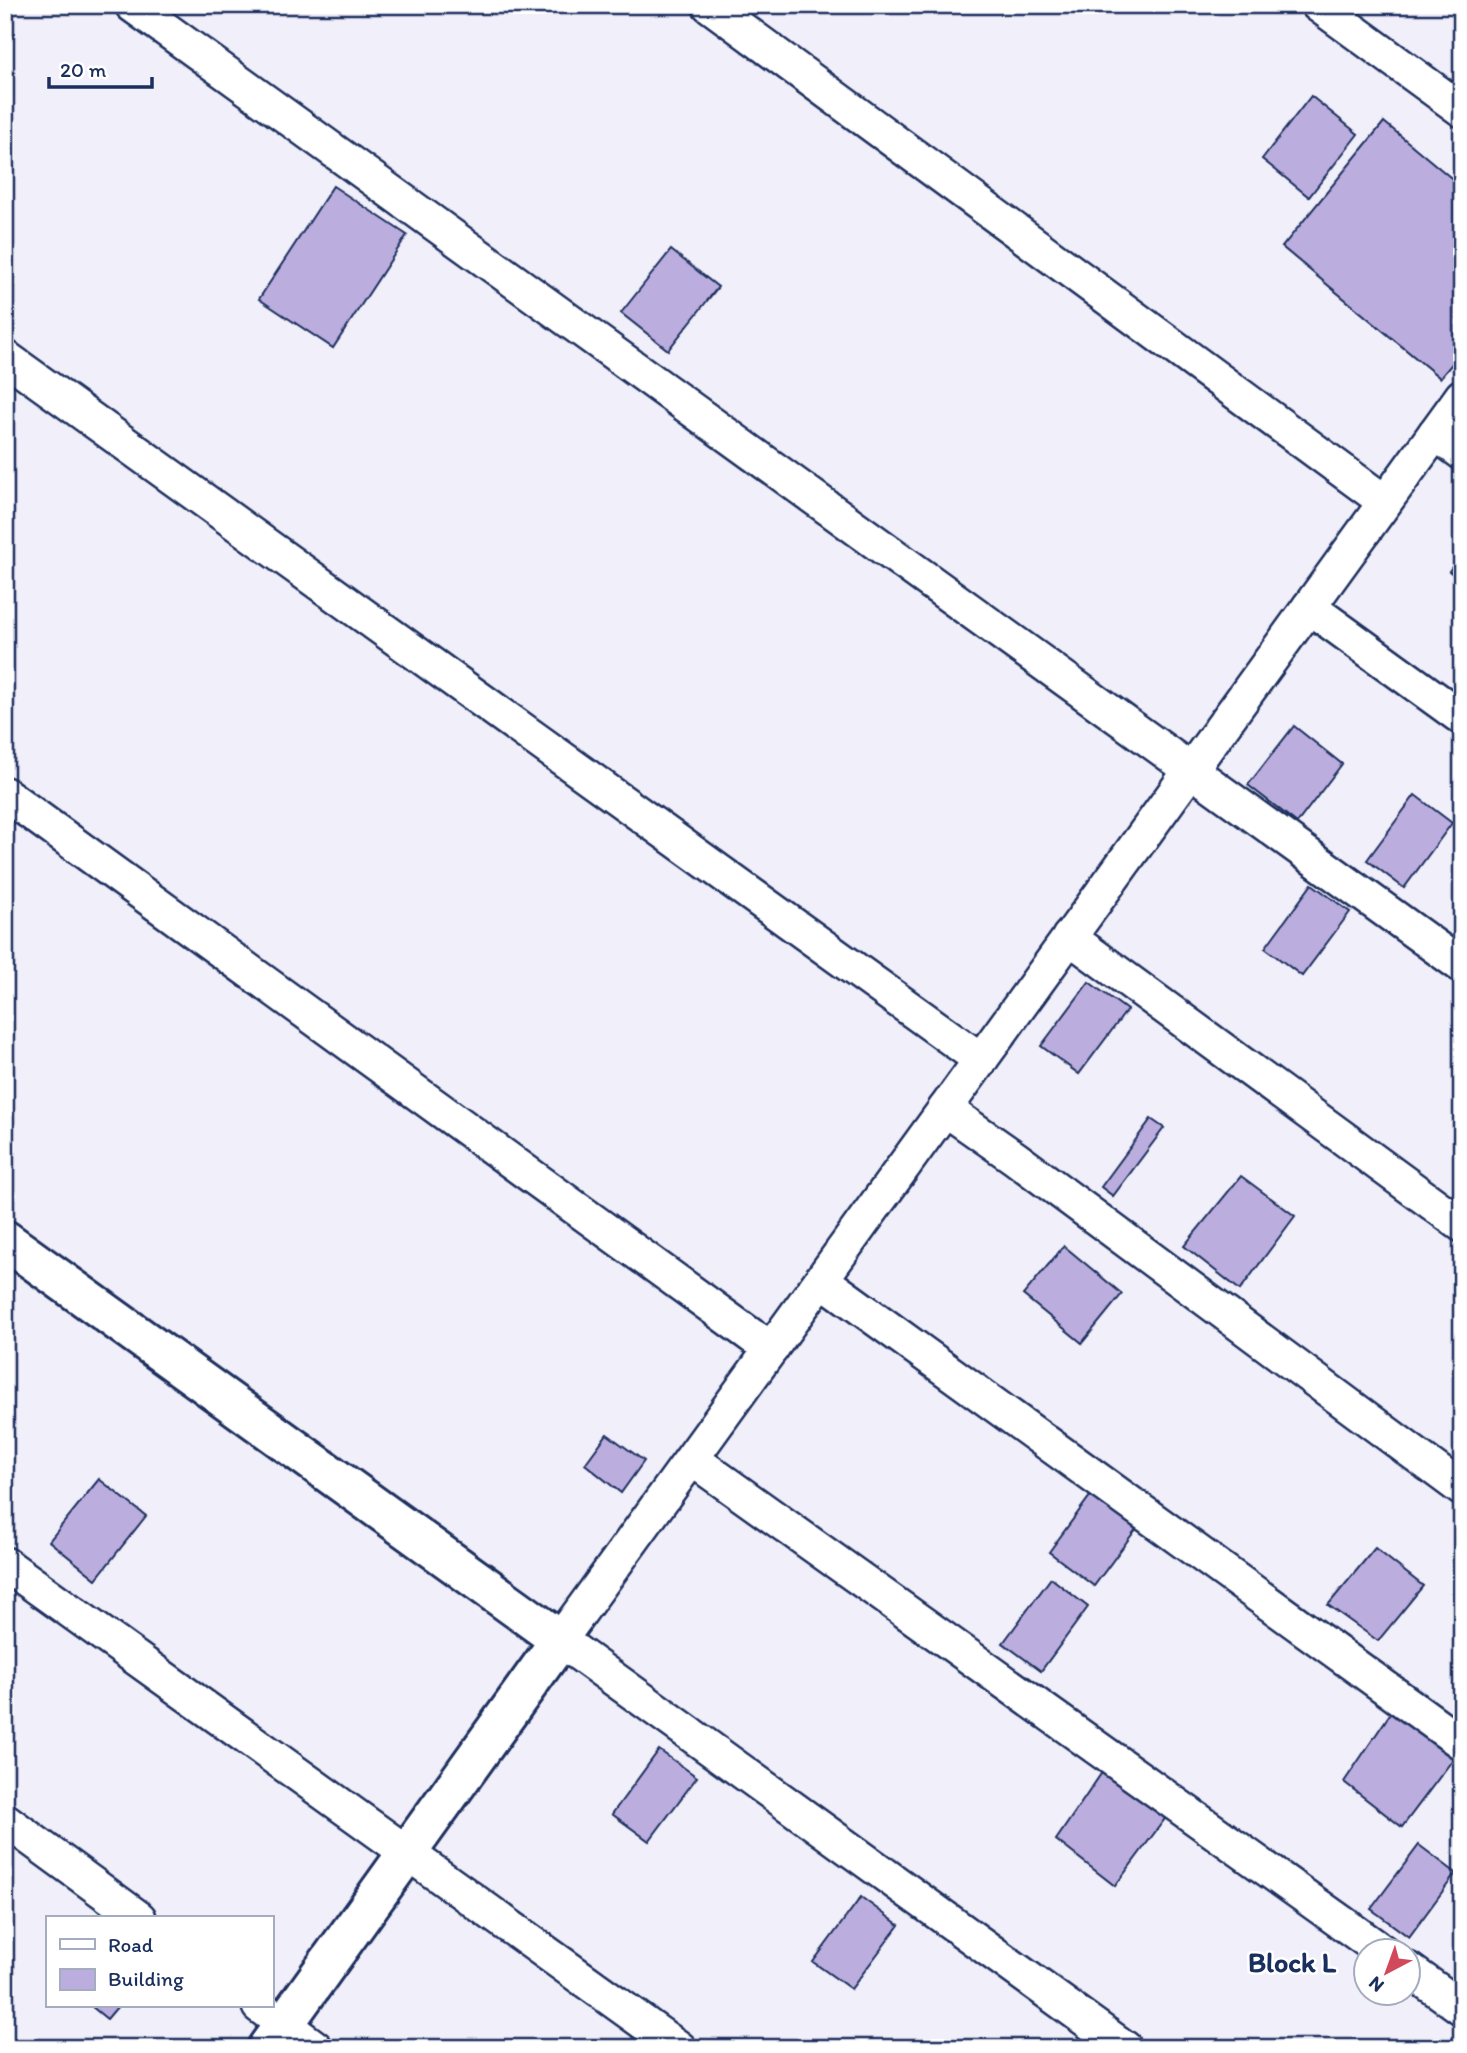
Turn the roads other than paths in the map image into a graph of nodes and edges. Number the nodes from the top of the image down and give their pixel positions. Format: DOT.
graph roads {
  1 [pos="132,5"];
  2 [pos="709,5"];
  3 [pos="1318,5"];
  4 [pos="1462,110"];
  5 [pos="5,357"];
  6 [pos="1462,396"];
  7 [pos="1434,433"];
  8 [pos="1462,453"];
  9 [pos="1385,502"];
  10 [pos="1309,607"];
  11 [pos="1462,718"];
  12 [pos="1191,770"];
  13 [pos="5,794"];
  14 [pos="1069,937"];
  15 [pos="1462,966"];
  16 [pos="981,1060"];
  17 [pos="945,1109"];
  18 [pos="1462,1225"];
  19 [pos="5,1240"];
  20 [pos="822,1280"];
  21 [pos="772,1348"];
  22 [pos="692,1458"];
  23 [pos="1462,1489"];
  24 [pos="5,1564"];
  25 [pos="560,1640"];
  26 [pos="1462,1742"];
  27 [pos="5,1820"];
  28 [pos="407,1853"];
  29 [pos="136,1916"];
  30 [pos="1365,1938"];
  31 [pos="1422,1979"];
  32 [pos="1462,2008"];
  33 [pos="270,2026"];
  34 [pos="316,2048"];
  35 [pos="679,2048"];
  36 [pos="1125,2048"];
  1 -- 12 [label="street"];
  2 -- 9 [label="street"];
  3 -- 4 [label="street"];
  5 -- 16 [label="street"];
  6 -- 7 [label="street"];
  7 -- 8 [label="street"];
  7 -- 9 [label="street"];
  9 -- 10 [label="street"];
  10 -- 11 [label="street"];
  10 -- 12 [label="street"];
  12 -- 14 [label="street"];
  12 -- 15 [label="street"];
  13 -- 21 [label="street"];
  14 -- 16 [label="street"];
  14 -- 18 [label="street"];
  16 -- 17 [label="street"];
  17 -- 20 [label="street"];
  17 -- 23 [label="street"];
  19 -- 25 [label="street"];
  20 -- 21 [label="street"];
  20 -- 26 [label="street"];
  21 -- 22 [label="street"];
  22 -- 25 [label="street"];
  22 -- 30 [label="street"];
  24 -- 28 [label="street"];
  25 -- 28 [label="street"];
  25 -- 36 [label="street"];
  27 -- 29 [label="street"];
  28 -- 33 [label="street"];
  28 -- 35 [label="street"];
  31 -- 32 [label="street"];
  33 -- 34 [label="street"];
}
